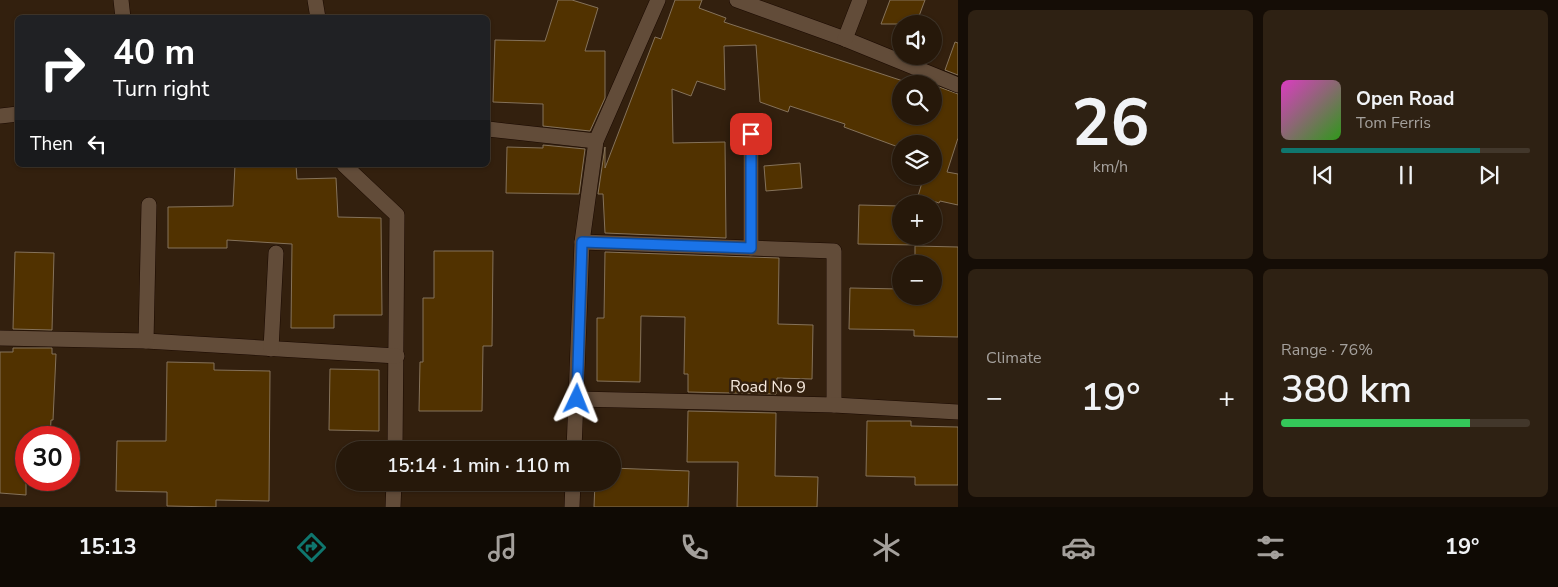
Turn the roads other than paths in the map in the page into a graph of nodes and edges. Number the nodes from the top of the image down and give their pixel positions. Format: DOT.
graph roads {
  1 [pos="121,0"];
  2 [pos="315,0"];
  3 [pos="658,0"];
  4 [pos="737,0"];
  5 [pos="860,0"];
  6 [pos="123,15"];
  7 [pos="318,15"];
  8 [pos="845,39"];
  9 [pos="958,85"];
  10 [pos="15,114"];
  11 [pos="0,116"];
  12 [pos="490,129"];
  13 [pos="751,134"];
  14 [pos="596,141"];
  15 [pos="346,167"];
  16 [pos="149,204"];
  17 [pos="582,242"];
  18 [pos="751,248"];
  19 [pos="276,253"];
  20 [pos="0,338"];
  21 [pos="146,341"];
  22 [pos="271,349"];
  23 [pos="397,356"];
  24 [pos="577,399"];
  25 [pos="834,404"];
  26 [pos="958,412"];
  27 [pos="395,441"];
  28 [pos="575,441"];
  29 [pos="394,491"];
  30 [pos="573,491"];
  31 [pos="393,507"];
  32 [pos="572,507"];
  1 -- 6 [label="street"];
  2 -- 7 [label="street"];
  3 -- 14 [label="street"];
  4 -- 8 [label="street"];
  5 -- 8 [label="street"];
  8 -- 9 [label="street"];
  10 -- 11 [label="street"];
  12 -- 14 [label="street"];
  13 -- 18 [label="street"];
  14 -- 17 [label="street"];
  15 -- 23 [label="street"];
  16 -- 21 [label="street"];
  17 -- 18 [label="street"];
  17 -- 24 [label="street"];
  18 -- 25 [label="street"];
  19 -- 22 [label="street"];
  20 -- 21 [label="street"];
  21 -- 22 [label="street"];
  22 -- 23 [label="street"];
  23 -- 27 [label="street"];
  24 -- 25 [label="street, Road No 9"];
  24 -- 28 [label="street"];
  25 -- 26 [label="street, Road No 9"];
  29 -- 31 [label="street"];
  30 -- 32 [label="street"];
}
